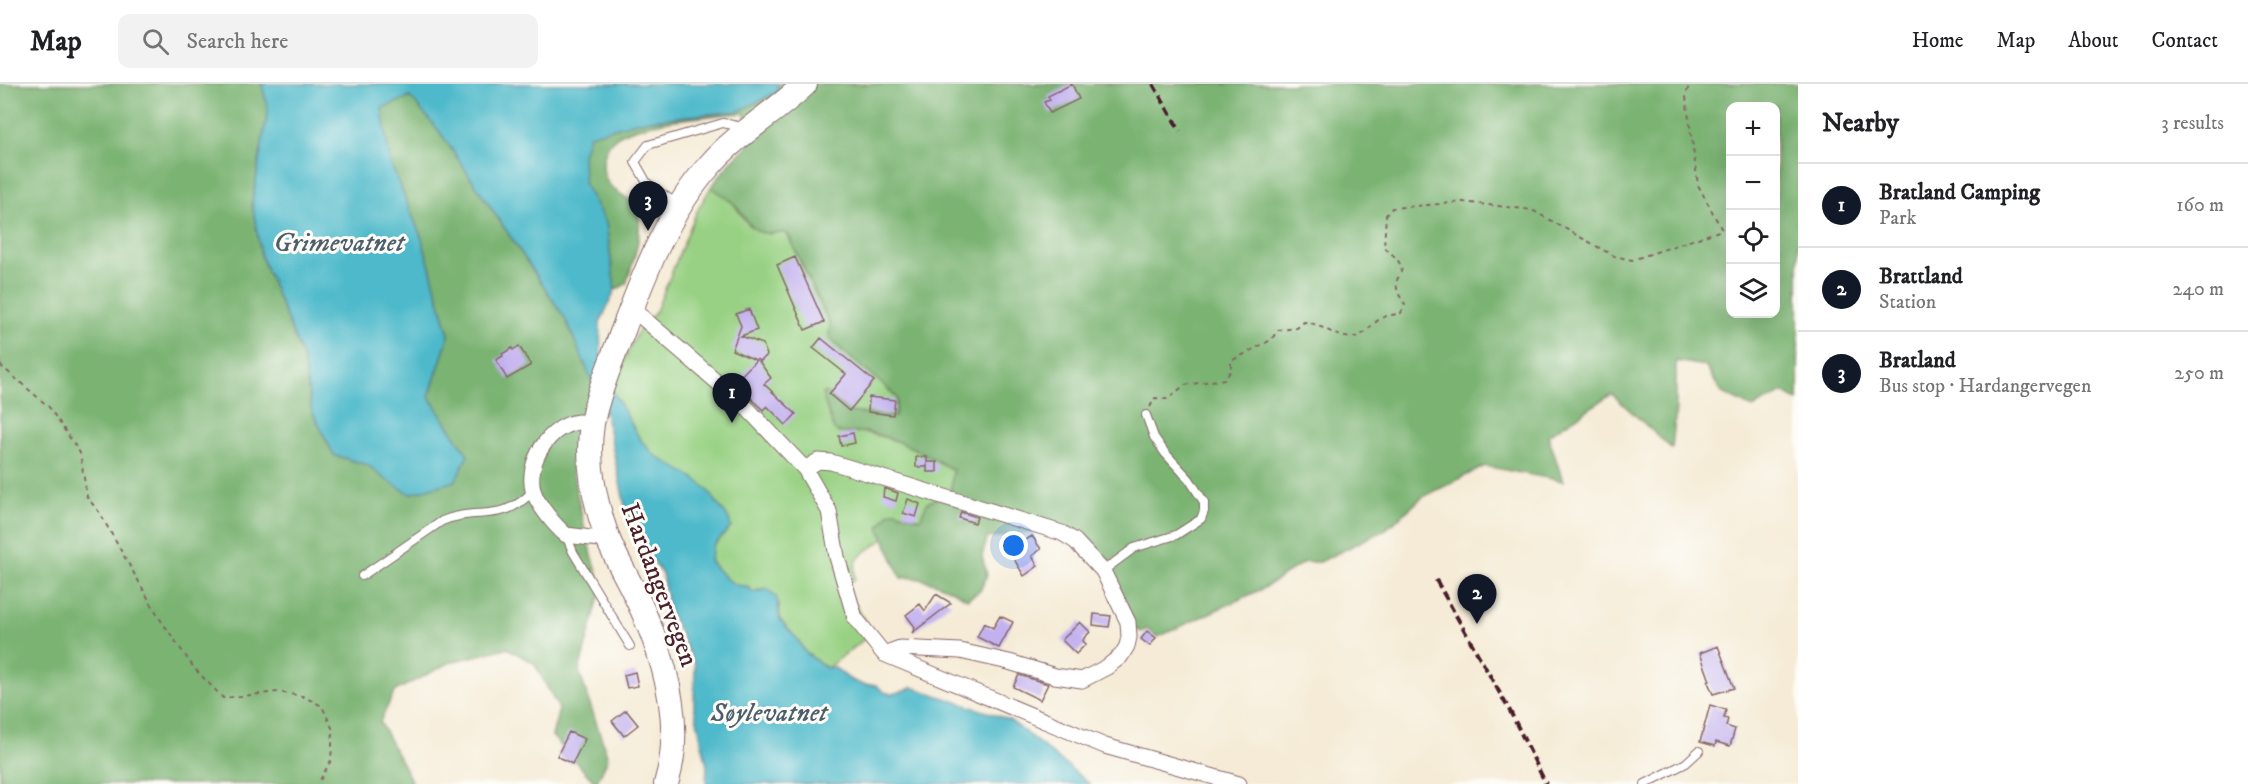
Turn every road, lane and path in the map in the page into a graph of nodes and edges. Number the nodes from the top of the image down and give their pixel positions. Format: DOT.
graph roads {
  1 [pos="805,84"];
  2 [pos="1689,84"];
  3 [pos="750,129"];
  4 [pos="679,206"];
  5 [pos="631,309"];
  6 [pos="0,365"];
  7 [pos="594,415"];
  8 [pos="1146,415"];
  9 [pos="805,469"];
  10 [pos="533,491"];
  11 [pos="566,535"];
  12 [pos="608,540"];
  13 [pos="1103,571"];
  14 [pos="362,576"];
  15 [pos="630,646"];
  16 [pos="884,654"];
  17 [pos="1699,751"];
  18 [pos="318,784"];
  19 [pos="666,784"];
  20 [pos="1239,784"];
  21 [pos="1645,784"];
  1 -- 3 [label="main road"];
  2 -- 8 [label="path"];
  3 -- 4 [label="main road"];
  3 -- 4 [label="lane"];
  4 -- 5 [label="main road"];
  5 -- 7 [label="main road, Hardangervegen"];
  5 -- 9 [label="street"];
  6 -- 18 [label="path"];
  7 -- 10 [label="street"];
  7 -- 12 [label="main road, Hardangervegen"];
  8 -- 13 [label="lane"];
  9 -- 13 [label="street"];
  9 -- 16 [label="street"];
  10 -- 11 [label="street"];
  10 -- 14 [label="lane"];
  11 -- 12 [label="street"];
  11 -- 15 [label="lane, Hardangervegen"];
  12 -- 19 [label="main road, Hardangervegen"];
  13 -- 16 [label="street"];
  16 -- 20 [label="street"];
  17 -- 21 [label="lane"];
}
